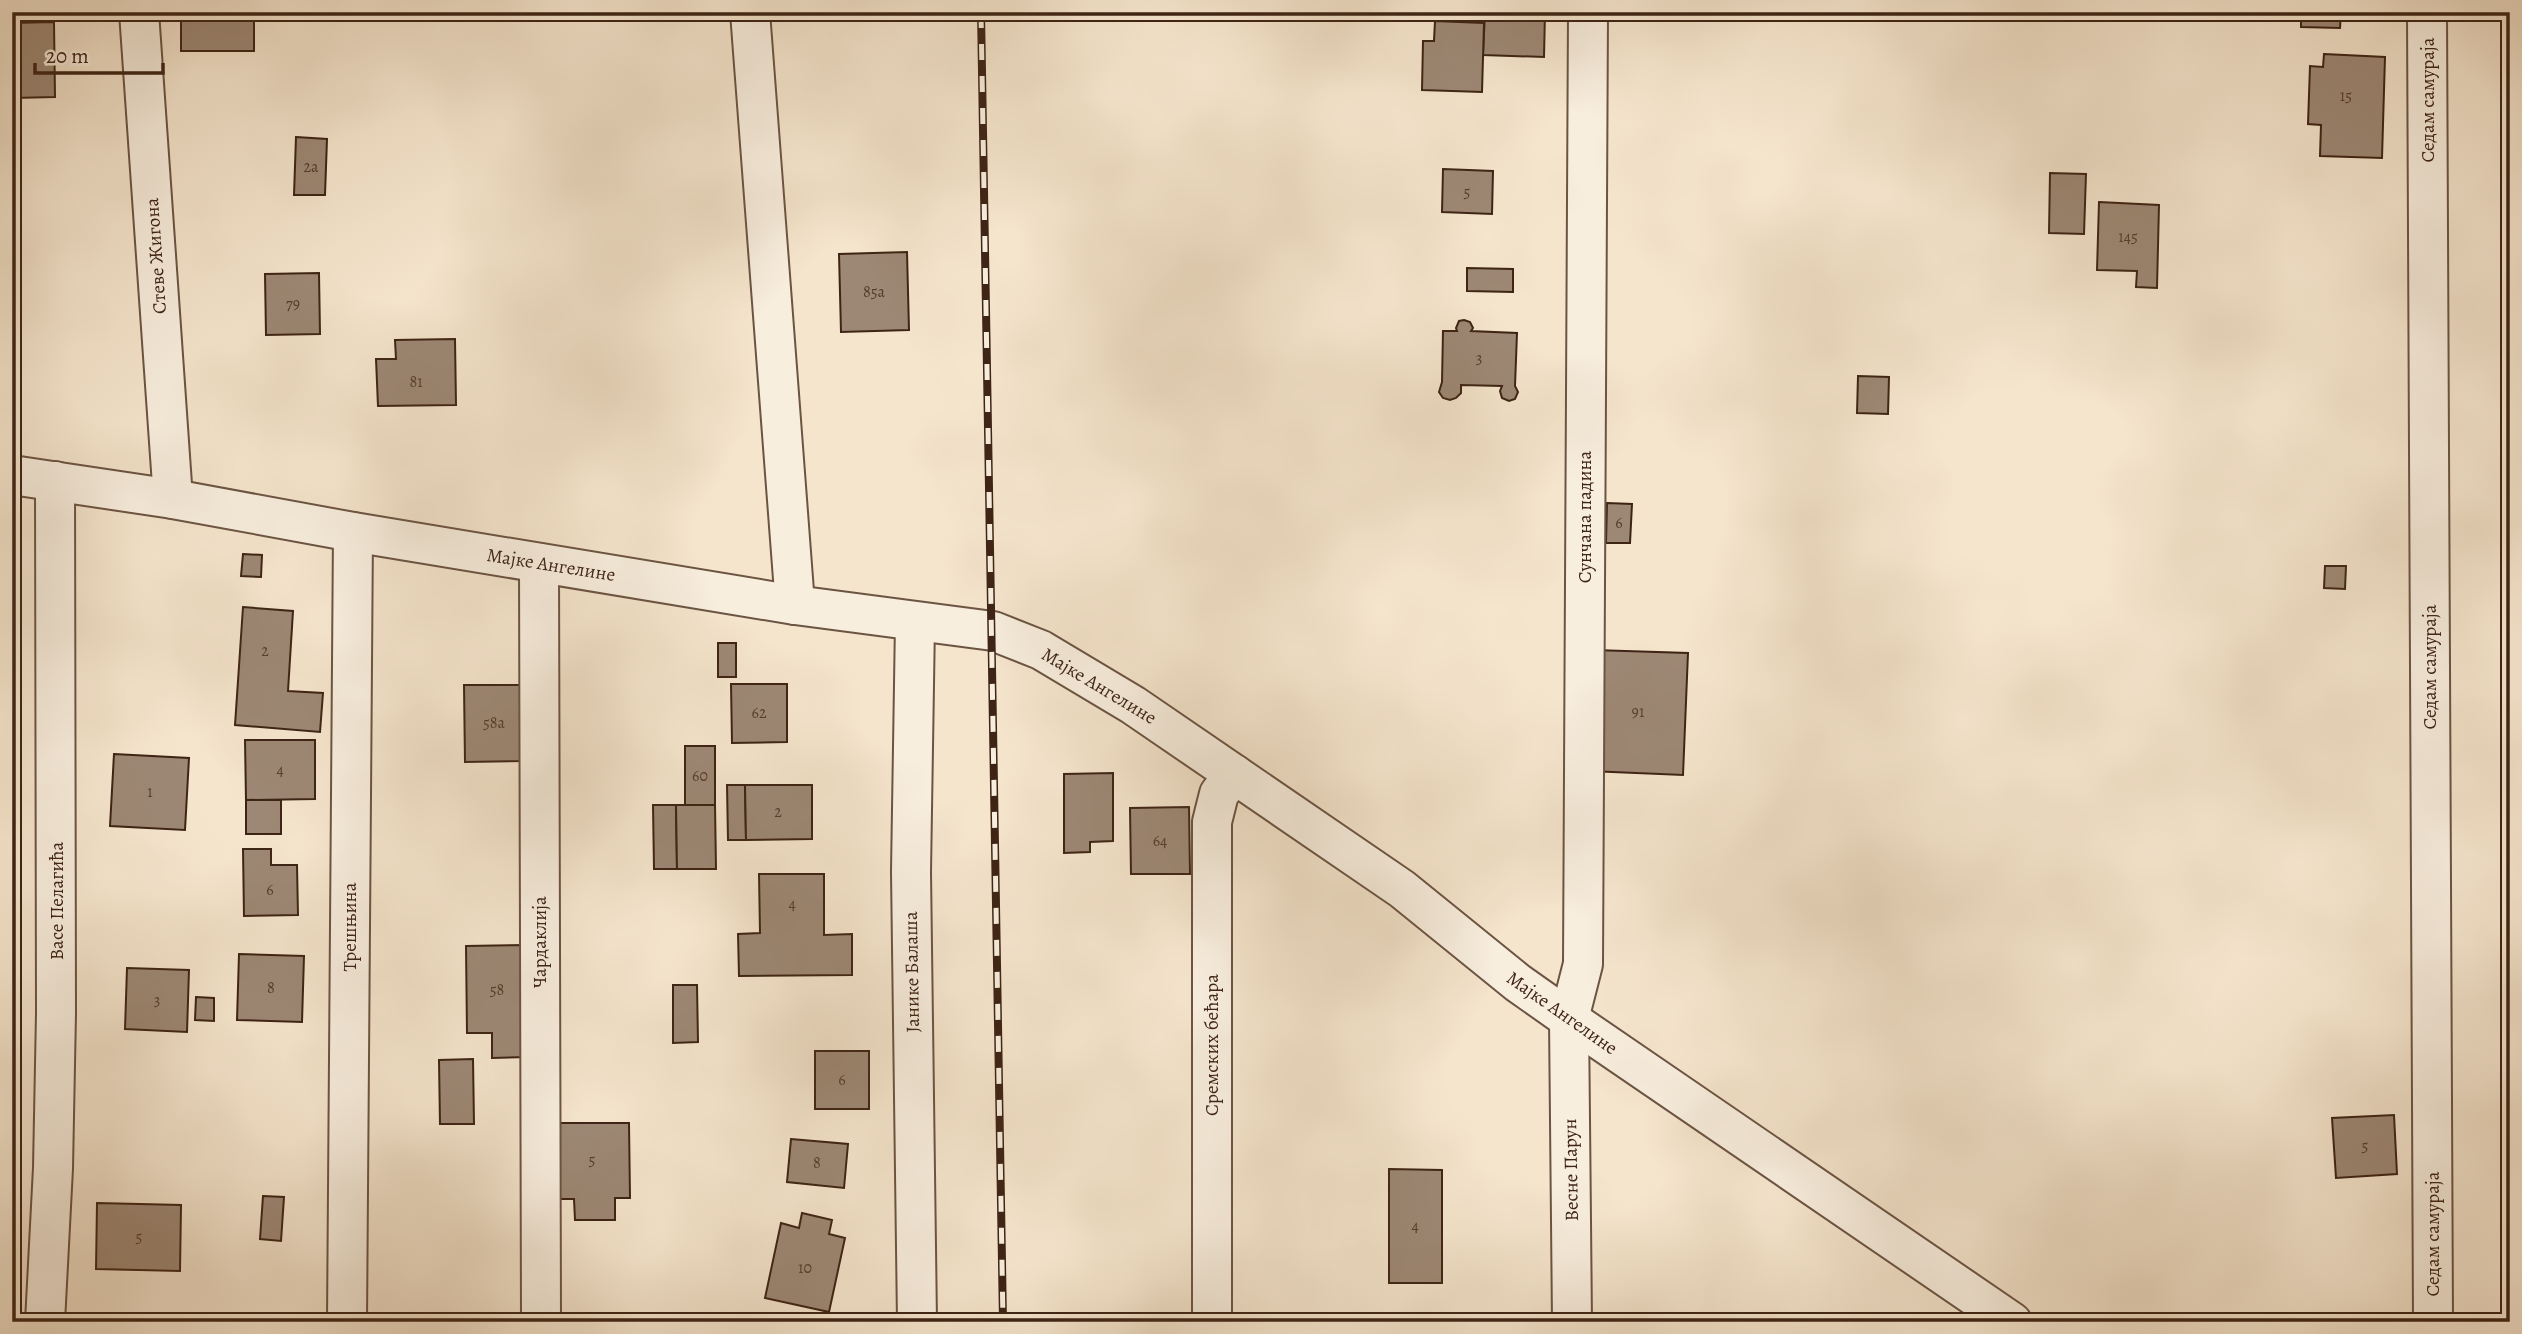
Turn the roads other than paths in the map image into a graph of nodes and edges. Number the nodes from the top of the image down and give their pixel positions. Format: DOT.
graph roads {
  1 [pos="139,12"];
  2 [pos="750,12"];
  3 [pos="1588,12"];
  4 [pos="2427,12"];
  5 [pos="12,475"];
  6 [pos="55,481"];
  7 [pos="173,499"];
  8 [pos="353,533"];
  9 [pos="539,562"];
  10 [pos="795,606"];
  11 [pos="915,622"];
  12 [pos="1234,774"];
  13 [pos="1569,1019"];
  14 [pos="2007,1320"];
  15 [pos="45,1322"];
  16 [pos="347,1322"];
  17 [pos="541,1322"];
  18 [pos="917,1322"];
  19 [pos="1212,1322"];
  20 [pos="1573,1322"];
  21 [pos="2433,1322"];
  1 -- 7 [label="street, Стеве Жигона"];
  2 -- 10 [label="street"];
  3 -- 13 [label="street, Сунчана падина"];
  4 -- 21 [label="street, Седам самураја"];
  5 -- 6 [label="street, Мајке Ангелине"];
  6 -- 7 [label="street, Мајке Ангелине"];
  6 -- 15 [label="street, Васе Пелагића"];
  7 -- 8 [label="street, Мајке Ангелине"];
  8 -- 9 [label="street, Мајке Ангелине"];
  8 -- 16 [label="street, Трешњина"];
  9 -- 10 [label="street, Мајке Ангелине"];
  9 -- 17 [label="street, Чардаклија"];
  10 -- 11 [label="street, Мајке Ангелине"];
  11 -- 12 [label="street, Мајке Ангелине"];
  11 -- 18 [label="street, Јанике Балаша"];
  12 -- 13 [label="street, Мајке Ангелине"];
  12 -- 19 [label="street, Сремских бећара"];
  13 -- 14 [label="street, Мајке Ангелине"];
  13 -- 20 [label="street, Весне Парун"];
}
